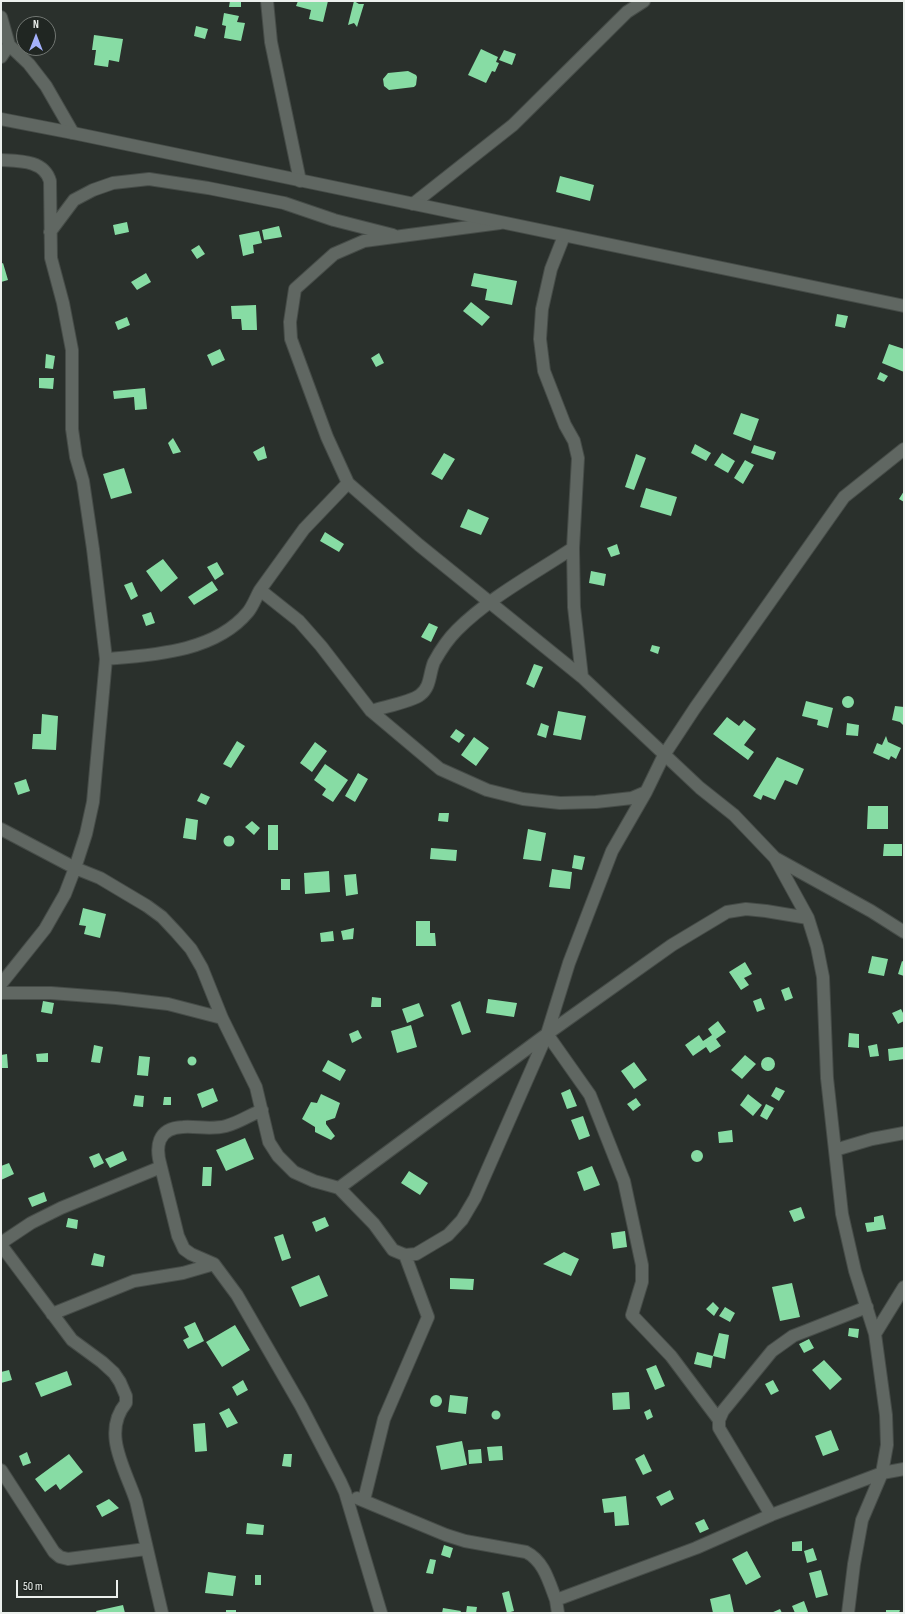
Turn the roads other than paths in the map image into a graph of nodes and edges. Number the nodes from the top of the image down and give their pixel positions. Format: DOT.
graph roads {
  1 [pos="267,1"];
  2 [pos="644,1"];
  3 [pos="1,17"];
  4 [pos="9,45"];
  5 [pos="1,57"];
  6 [pos="1,119"];
  7 [pos="73,133"];
  8 [pos="1,160"];
  9 [pos="300,181"];
  10 [pos="413,204"];
  11 [pos="502,222"];
  12 [pos="50,232"];
  13 [pos="398,236"];
  14 [pos="564,236"];
  15 [pos="904,306"];
  16 [pos="904,450"];
  17 [pos="348,483"];
  18 [pos="573,548"];
  19 [pos="260,590"];
  20 [pos="489,602"];
  21 [pos="106,659"];
  22 [pos="582,677"];
  23 [pos="371,710"];
  24 [pos="664,755"];
  25 [pos="646,792"];
  26 [pos="1,829"];
  27 [pos="775,858"];
  28 [pos="75,868"];
  29 [pos="808,918"];
  30 [pos="904,932"];
  31 [pos="1,984"];
  32 [pos="1,993"];
  33 [pos="222,1018"];
  34 [pos="547,1034"];
  35 [pos="262,1110"];
  36 [pos="904,1132"];
  37 [pos="835,1150"];
  38 [pos="161,1167"];
  39 [pos="339,1188"];
  40 [pos="1,1244"];
  41 [pos="405,1255"];
  42 [pos="214,1264"];
  43 [pos="904,1288"];
  44 [pos="867,1306"];
  45 [pos="52,1314"];
  46 [pos="875,1334"];
  47 [pos="719,1420"];
  48 [pos="904,1469"];
  49 [pos="1,1470"];
  50 [pos="882,1473"];
  51 [pos="345,1492"];
  52 [pos="364,1500"];
  53 [pos="771,1515"];
  54 [pos="146,1549"];
  55 [pos="556,1600"];
  56 [pos="162,1613"];
  57 [pos="381,1613"];
  58 [pos="558,1613"];
  59 [pos="848,1613"];
  1 -- 9 [label="street"];
  2 -- 10 [label="street"];
  3 -- 4 [label="street"];
  4 -- 5 [label="street"];
  4 -- 7 [label="street"];
  6 -- 7 [label="street"];
  7 -- 9 [label="street"];
  8 -- 12 [label="street"];
  9 -- 10 [label="street"];
  10 -- 11 [label="street"];
  11 -- 13 [label="street"];
  11 -- 14 [label="street"];
  12 -- 13 [label="street"];
  12 -- 21 [label="street"];
  13 -- 17 [label="street"];
  14 -- 15 [label="street"];
  14 -- 18 [label="street"];
  16 -- 24 [label="street"];
  17 -- 19 [label="street"];
  17 -- 20 [label="street"];
  18 -- 20 [label="street"];
  18 -- 22 [label="street"];
  19 -- 21 [label="street"];
  19 -- 23 [label="street"];
  20 -- 22 [label="street"];
  20 -- 23 [label="street"];
  21 -- 28 [label="street"];
  22 -- 24 [label="street"];
  23 -- 25 [label="street"];
  24 -- 25 [label="street"];
  24 -- 27 [label="street"];
  25 -- 34 [label="street"];
  26 -- 28 [label="street"];
  27 -- 29 [label="street"];
  27 -- 30 [label="street"];
  28 -- 31 [label="street"];
  28 -- 33 [label="street"];
  29 -- 34 [label="street"];
  29 -- 37 [label="street"];
  32 -- 33 [label="street"];
  33 -- 35 [label="street"];
  34 -- 39 [label="street"];
  34 -- 41 [label="street"];
  34 -- 47 [label="street"];
  35 -- 38 [label="street"];
  35 -- 39 [label="street"];
  36 -- 37 [label="street"];
  37 -- 44 [label="street"];
  38 -- 40 [label="street"];
  38 -- 42 [label="street"];
  39 -- 41 [label="street"];
  40 -- 45 [label="street"];
  41 -- 52 [label="street"];
  42 -- 45 [label="street"];
  42 -- 51 [label="street"];
  43 -- 46 [label="street"];
  44 -- 46 [label="street"];
  44 -- 47 [label="street"];
  45 -- 54 [label="street"];
  46 -- 50 [label="street"];
  47 -- 53 [label="street"];
  48 -- 50 [label="street"];
  49 -- 54 [label="street"];
  50 -- 53 [label="street"];
  50 -- 59 [label="street"];
  51 -- 52 [label="street"];
  51 -- 57 [label="street"];
  52 -- 55 [label="street"];
  53 -- 55 [label="street"];
  54 -- 56 [label="street"];
  55 -- 58 [label="street"];
}
